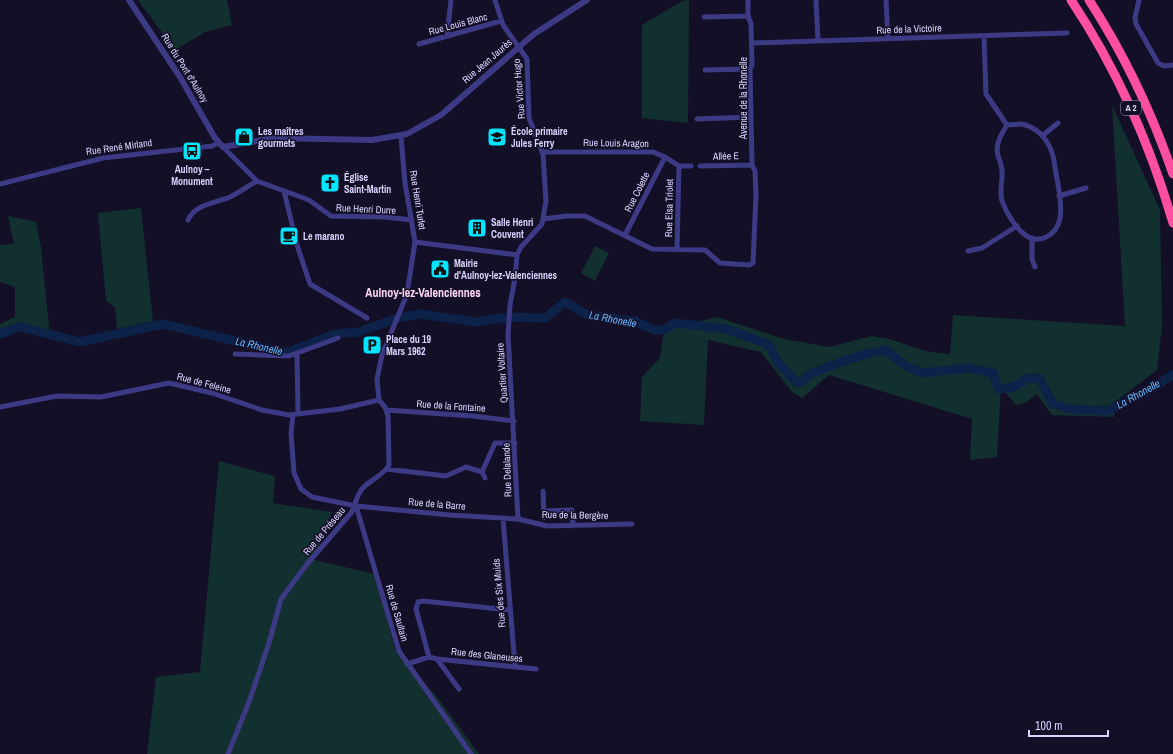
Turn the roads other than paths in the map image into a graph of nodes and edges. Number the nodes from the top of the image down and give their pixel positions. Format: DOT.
graph roads {
  1 [pos="129,0"];
  2 [pos="451,0"];
  3 [pos="495,0"];
  4 [pos="587,0"];
  5 [pos="748,0"];
  6 [pos="816,0"];
  7 [pos="886,0"];
  8 [pos="1071,0"];
  9 [pos="1089,0"];
  10 [pos="1139,0"];
  11 [pos="577,3"];
  12 [pos="748,16"];
  13 [pos="704,17"];
  14 [pos="502,21"];
  15 [pos="1067,33"];
  16 [pos="446,36"];
  17 [pos="984,36"];
  18 [pos="888,39"];
  19 [pos="818,41"];
  20 [pos="752,43"];
  21 [pos="419,44"];
  22 [pos="519,46"];
  23 [pos="1173,65"];
  24 [pos="750,69"];
  25 [pos="705,70"];
  26 [pos="751,118"];
  27 [pos="697,119"];
  28 [pos="1058,123"];
  29 [pos="1007,125"];
  30 [pos="1042,136"];
  31 [pos="401,137"];
  32 [pos="221,145"];
  33 [pos="542,152"];
  34 [pos="665,157"];
  35 [pos="752,165"];
  36 [pos="678,166"];
  37 [pos="691,166"];
  38 [pos="700,166"];
  39 [pos="1173,174"];
  40 [pos="257,181"];
  41 [pos="0,184"];
  42 [pos="1086,188"];
  43 [pos="284,192"];
  44 [pos="1059,196"];
  45 [pos="543,219"];
  46 [pos="188,220"];
  47 [pos="412,220"];
  48 [pos="1173,223"];
  49 [pos="1017,226"];
  50 [pos="625,235"];
  51 [pos="1032,238"];
  52 [pos="415,242"];
  53 [pos="677,250"];
  54 [pos="968,251"];
  55 [pos="517,256"];
  56 [pos="1035,267"];
  57 [pos="509,312"];
  58 [pos="367,318"];
  59 [pos="338,338"];
  60 [pos="235,354"];
  61 [pos="297,354"];
  62 [pos="379,400"];
  63 [pos="0,407"];
  64 [pos="386,410"];
  65 [pos="296,415"];
  66 [pos="514,420"];
  67 [pos="515,444"];
  68 [pos="386,469"];
  69 [pos="482,472"];
  70 [pos="486,478"];
  71 [pos="543,491"];
  72 [pos="356,506"];
  73 [pos="544,510"];
  74 [pos="544,518"];
  75 [pos="503,519"];
  76 [pos="518,519"];
  77 [pos="632,524"];
  78 [pos="574,526"];
  79 [pos="509,610"];
  80 [pos="429,657"];
  81 [pos="437,659"];
  82 [pos="407,664"];
  83 [pos="515,666"];
  84 [pos="536,669"];
  85 [pos="459,689"];
  86 [pos="228,754"];
  87 [pos="472,754"];
  1 -- 32 [label="street, Rue du Pont d'Aulnoy"];
  2 -- 16 [label="street"];
  3 -- 14 [label="street, Rue Victor Hugo"];
  4 -- 11 [label="street, Rue Jean Jaurès"];
  5 -- 12 [label="street, Avenue de la Rhonelle"];
  6 -- 19 [label="street"];
  7 -- 18 [label="street"];
  8 -- 48 [label="highway, A 2"];
  9 -- 39 [label="highway, A 2"];
  10 -- 23 [label="street"];
  11 -- 22 [label="street, Rue Jean Jaurès"];
  12 -- 13 [label="street"];
  12 -- 20 [label="street, Avenue de la Rhonelle"];
  14 -- 16 [label="street, Rue Louis Blanc"];
  14 -- 22 [label="street, Rue Victor Hugo"];
  15 -- 17 [label="street, Rue de la Victoire"];
  16 -- 21 [label="street, Rue Louis Blanc"];
  17 -- 18 [label="street, Rue de la Victoire"];
  17 -- 29 [label="street"];
  18 -- 19 [label="street, Rue de la Victoire"];
  19 -- 20 [label="street, Rue de la Victoire"];
  20 -- 24 [label="street, Avenue de la Rhonelle"];
  22 -- 31 [label="street, Rue Jean Jaurès"];
  22 -- 33 [label="street, Rue Victor Hugo"];
  24 -- 25 [label="street"];
  24 -- 26 [label="street, Avenue de la Rhonelle"];
  26 -- 27 [label="street"];
  26 -- 35 [label="street, Avenue de la Rhonelle"];
  28 -- 30 [label="street"];
  29 -- 30 [label="street"];
  29 -- 49 [label="street"];
  30 -- 44 [label="street"];
  31 -- 32 [label="street, Rue René Mirland"];
  31 -- 47 [label="street, Rue Henri Turlet"];
  32 -- 40 [label="street, Rue Henri Durre"];
  32 -- 41 [label="street, Rue René Mirland"];
  33 -- 34 [label="street, Rue Louis Aragon"];
  33 -- 45 [label="street, Rue Victor Hugo"];
  34 -- 36 [label="street, Rue Elsa Triolet"];
  34 -- 50 [label="street, Rue Colette"];
  35 -- 38 [label="street, Allée E"];
  35 -- 53 [label="street, Avenue de la Rhonelle"];
  36 -- 37 [label="street, Rue Elsa Triolet"];
  36 -- 53 [label="street, Rue Elsa Triolet"];
  40 -- 43 [label="street, Rue Henri Durre"];
  40 -- 46 [label="street"];
  42 -- 44 [label="street"];
  43 -- 47 [label="street, Rue Henri Durre"];
  43 -- 58 [label="street"];
  44 -- 51 [label="street"];
  45 -- 50 [label="street"];
  45 -- 55 [label="street, Rue Victor Hugo"];
  47 -- 52 [label="street, Rue Henri Turlet"];
  49 -- 51 [label="street"];
  49 -- 54 [label="street"];
  50 -- 53 [label="street"];
  51 -- 56 [label="street"];
  52 -- 55 [label="street"];
  52 -- 62 [label="street, Rue Henri Turlet"];
  55 -- 57 [label="street, Rue Victor Hugo"];
  57 -- 66 [label="street, Quartier Voltaire"];
  59 -- 61 [label="street"];
  60 -- 61 [label="street"];
  61 -- 65 [label="street, Rue de la Barre"];
  62 -- 64 [label="street"];
  62 -- 65 [label="street, Rue de Feleine"];
  63 -- 65 [label="street, Rue de Feleine"];
  64 -- 66 [label="street, Rue de la Fontaine"];
  64 -- 68 [label="street"];
  65 -- 72 [label="street, Rue de la Barre"];
  66 -- 67 [label="street, Rue Delalande"];
  67 -- 69 [label="street"];
  67 -- 76 [label="street, Rue Delalande"];
  68 -- 69 [label="street"];
  68 -- 72 [label="street, Rue de Préseau"];
  69 -- 70 [label="street"];
  71 -- 73 [label="street"];
  72 -- 75 [label="street, Rue de la Barre"];
  72 -- 82 [label="street, Rue de Saultain"];
  72 -- 86 [label="street, Rue de Préseau"];
  73 -- 74 [label="street"];
  73 -- 78 [label="street"];
  75 -- 76 [label="street, Rue de la Barre"];
  75 -- 79 [label="street, Rue des Six Muids"];
  76 -- 78 [label="street, Rue de la Bergère"];
  77 -- 78 [label="street, Rue de la Bergère"];
  79 -- 80 [label="street"];
  79 -- 83 [label="street, Rue des Six Muids"];
  80 -- 81 [label="street, Rue des Glaneuses"];
  80 -- 82 [label="street"];
  81 -- 83 [label="street, Rue des Glaneuses"];
  81 -- 85 [label="street"];
  82 -- 87 [label="street, Rue de Saultain"];
  83 -- 84 [label="street, Rue des Glaneuses"];
}
